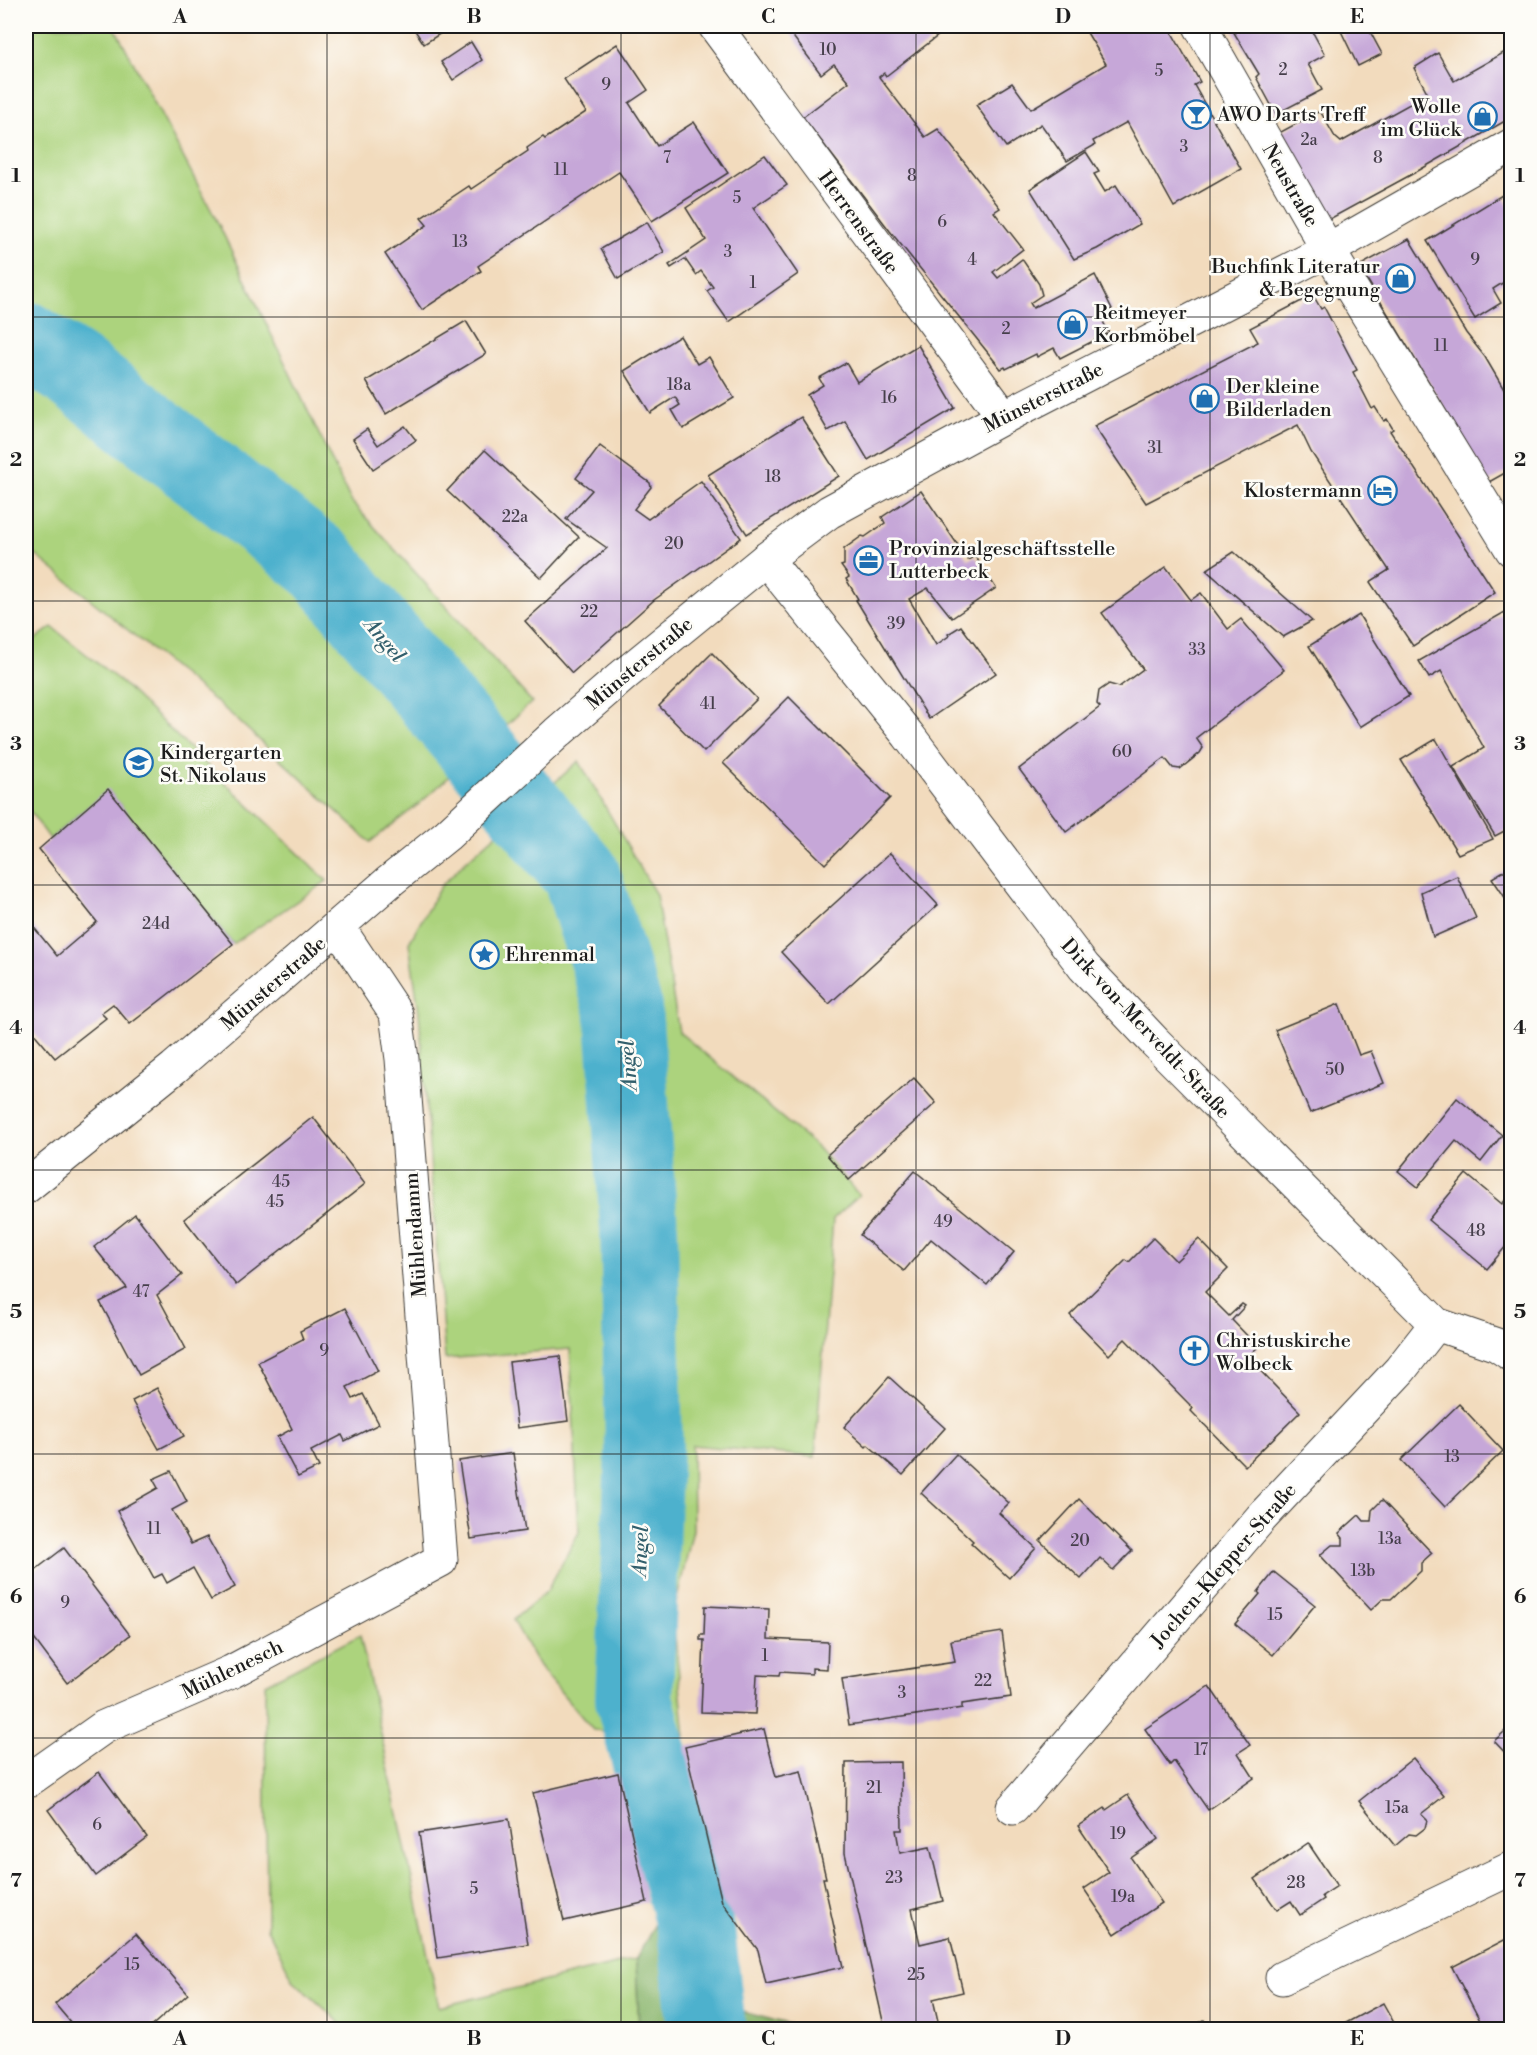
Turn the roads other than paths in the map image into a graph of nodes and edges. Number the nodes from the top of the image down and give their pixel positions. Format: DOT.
graph roads {
  1 [pos="716,26"];
  2 [pos="1200,26"];
  3 [pos="1512,145"];
  4 [pos="1328,250"];
  5 [pos="1004,417"];
  6 [pos="1512,550"];
  7 [pos="766,559"];
  8 [pos="338,927"];
  9 [pos="26,1187"];
  10 [pos="1436,1324"];
  11 [pos="1507,1343"];
  12 [pos="441,1560"];
  13 [pos="26,1782"];
  14 [pos="1013,1808"];
  15 [pos="1512,1868"];
  16 [pos="1282,1978"];
  1 -- 5 [label="street, Herrenstraße"];
  2 -- 4 [label="street, Neustraße"];
  3 -- 4 [label="street, Münsterstraße"];
  4 -- 5 [label="street, Münsterstraße"];
  4 -- 6 [label="street"];
  5 -- 7 [label="street, Münsterstraße"];
  7 -- 8 [label="street, Münsterstraße"];
  7 -- 10 [label="street, Dirk-von-Merveldt-Straße"];
  8 -- 9 [label="street, Münsterstraße"];
  8 -- 12 [label="street, Mühlendamm"];
  10 -- 11 [label="street, Dirk-von-Merveldt-Straße"];
  10 -- 14 [label="street, Jochen-Klepper-Straße"];
  12 -- 13 [label="street, Mühlenesch"];
  15 -- 16 [label="street"];
}
